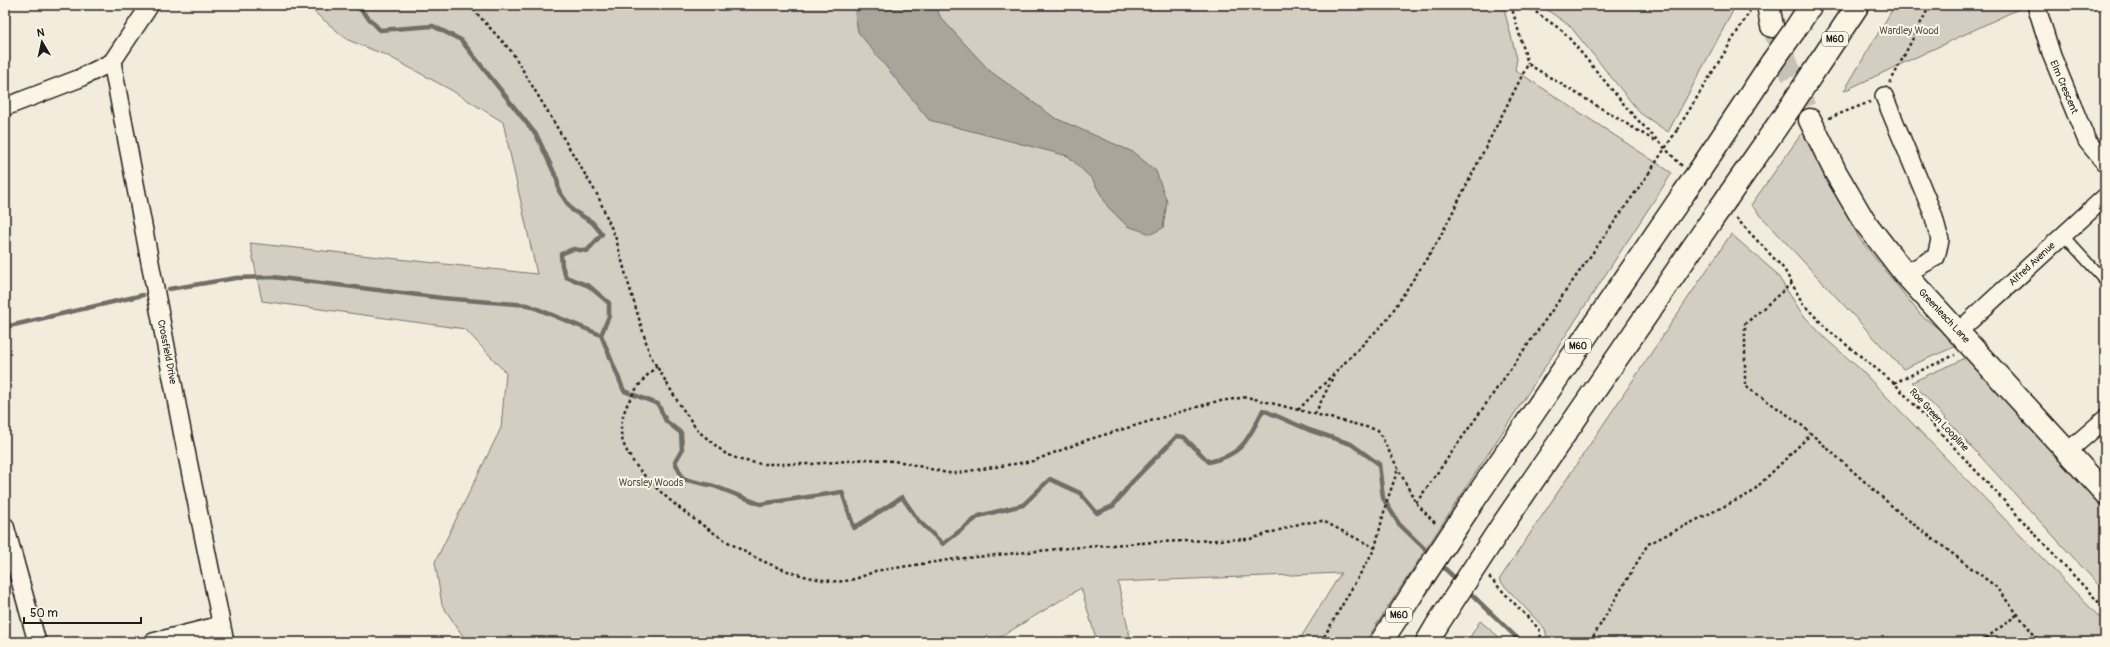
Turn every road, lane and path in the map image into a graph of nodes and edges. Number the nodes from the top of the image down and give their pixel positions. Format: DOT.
graph roads {
  1 [pos="150,5"];
  2 [pos="469,5"];
  3 [pos="1511,5"];
  4 [pos="1526,5"];
  5 [pos="1754,5"];
  6 [pos="1768,5"];
  7 [pos="1811,5"];
  8 [pos="1858,5"];
  9 [pos="1930,5"];
  10 [pos="2036,5"];
  11 [pos="1772,26"];
  12 [pos="112,62"];
  13 [pos="1528,64"];
  14 [pos="1884,96"];
  15 [pos="5,107"];
  16 [pos="1811,122"];
  17 [pos="2105,164"];
  18 [pos="2105,197"];
  19 [pos="2063,235"];
  20 [pos="1763,245"];
  21 [pos="1905,274"];
  22 [pos="2105,281"];
  23 [pos="1792,282"];
  24 [pos="1966,339"];
  25 [pos="657,366"];
  26 [pos="1335,373"];
  27 [pos="1894,383"];
  28 [pos="1298,410"];
  29 [pos="1315,414"];
  30 [pos="2105,418"];
  31 [pos="1811,434"];
  32 [pos="2068,452"];
  33 [pos="1398,469"];
  34 [pos="2105,493"];
  35 [pos="1416,503"];
  36 [pos="1430,519"];
  37 [pos="5,526"];
  38 [pos="1375,548"];
  39 [pos="1489,577"];
  40 [pos="2105,609"];
  41 [pos="2018,614"];
  42 [pos="221,625"];
  43 [pos="1432,634"];
  44 [pos="37,642"];
  45 [pos="154,642"];
  46 [pos="225,642"];
  47 [pos="1321,642"];
  48 [pos="1381,642"];
  49 [pos="1542,642"];
  50 [pos="1590,642"];
  51 [pos="1980,642"];
  52 [pos="2040,642"];
  1 -- 12 [label="street"];
  2 -- 25 [label="path"];
  3 -- 13 [label="path"];
  4 -- 13 [label="path"];
  5 -- 35 [label="path, bridge"];
  6 -- 11 [label="main road"];
  7 -- 48 [label="main road, M60, bridge"];
  8 -- 43 [label="main road, M60, bridge"];
  9 -- 14 [label="path"];
  10 -- 17 [label="street, Elm Crescent"];
  12 -- 15 [label="street"];
  12 -- 42 [label="street, Crossfield Drive"];
  13 -- 26 [label="path"];
  14 -- 16 [label="path"];
  14 -- 21 [label="street"];
  16 -- 21 [label="main road, Greenleach Lane"];
  18 -- 19 [label="street, Alfred Avenue"];
  19 -- 22 [label="lane"];
  19 -- 24 [label="street, Alfred Avenue"];
  20 -- 23 [label="path, Roe Green Loopline"];
  21 -- 24 [label="main road, Greenleach Lane"];
  23 -- 27 [label="path, Roe Green Loopline"];
  23 -- 31 [label="path"];
  24 -- 27 [label="path"];
  24 -- 32 [label="main road, Greenleach Lane"];
  25 -- 28 [label="path"];
  25 -- 38 [label="path"];
  26 -- 28 [label="path"];
  26 -- 29 [label="path"];
  27 -- 40 [label="path, Roe Green Loopline"];
  28 -- 29 [label="path"];
  29 -- 33 [label="path"];
  30 -- 32 [label="street"];
  31 -- 41 [label="path"];
  31 -- 50 [label="path"];
  32 -- 34 [label="main road, Greenleach Lane"];
  33 -- 35 [label="path"];
  33 -- 38 [label="path"];
  35 -- 36 [label="path"];
  37 -- 44 [label="street"];
  38 -- 47 [label="path"];
  39 -- 49 [label="path"];
  41 -- 51 [label="path"];
  41 -- 52 [label="path"];
  42 -- 45 [label="street"];
  42 -- 46 [label="street, Crossfield Drive"];
}
